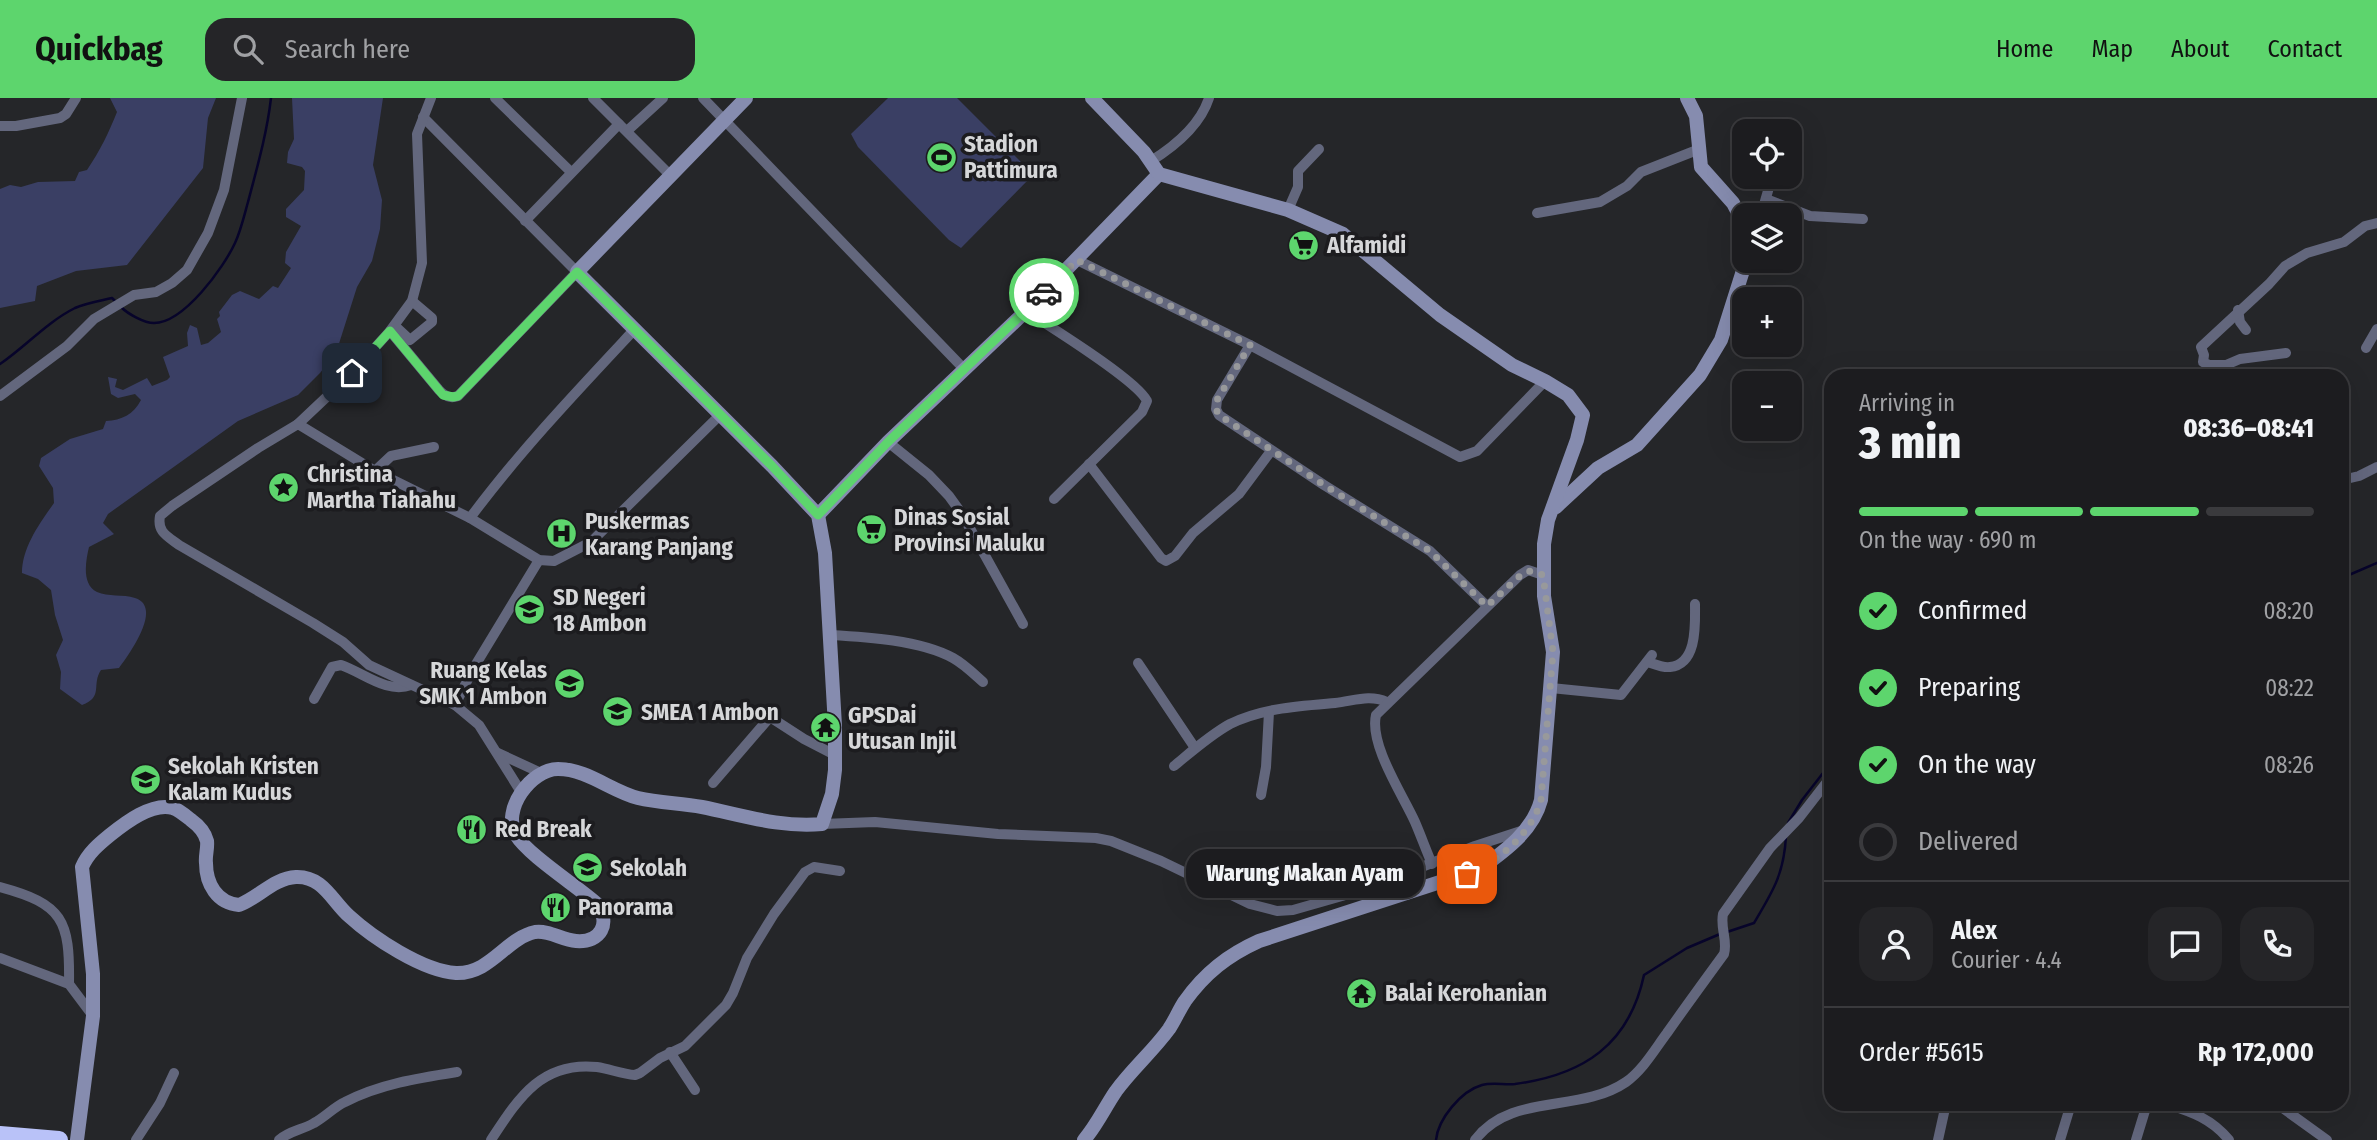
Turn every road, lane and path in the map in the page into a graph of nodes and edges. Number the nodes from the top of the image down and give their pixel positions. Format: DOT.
graph roads {
  1 [pos="76,98"];
  2 [pos="242,98"];
  3 [pos="431,98"];
  4 [pos="495,98"];
  5 [pos="593,98"];
  6 [pos="663,98"];
  7 [pos="703,98"];
  8 [pos="746,98"];
  9 [pos="1092,98"];
  10 [pos="1209,98"];
  11 [pos="1687,98"];
  12 [pos="423,117"];
  13 [pos="724,120"];
  14 [pos="0,126"];
  15 [pos="623,128"];
  16 [pos="1320,149"];
  17 [pos="1697,150"];
  18 [pos="1155,168"];
  19 [pos="571,172"];
  20 [pos="670,175"];
  21 [pos="1769,189"];
  22 [pos="1766,199"];
  23 [pos="1733,203"];
  24 [pos="1765,203"];
  25 [pos="1288,210"];
  26 [pos="1536,213"];
  27 [pos="1863,219"];
  28 [pos="525,221"];
  29 [pos="2377,223"];
  30 [pos="1077,260"];
  31 [pos="577,272"];
  32 [pos="1742,273"];
  33 [pos="412,301"];
  34 [pos="2238,310"];
  35 [pos="1026,311"];
  36 [pos="393,328"];
  37 [pos="2377,329"];
  38 [pos="634,330"];
  39 [pos="2246,330"];
  40 [pos="1250,345"];
  41 [pos="2377,349"];
  42 [pos="2286,353"];
  43 [pos="965,370"];
  44 [pos="1545,381"];
  45 [pos="0,396"];
  46 [pos="720,415"];
  47 [pos="298,424"];
  48 [pos="888,442"];
  49 [pos="1574,446"];
  50 [pos="434,447"];
  51 [pos="1271,451"];
  52 [pos="1089,464"];
  53 [pos="2377,467"];
  54 [pos="1598,468"];
  55 [pos="375,471"];
  56 [pos="2349,478"];
  57 [pos="1054,499"];
  58 [pos="1554,510"];
  59 [pos="818,515"];
  60 [pos="470,518"];
  61 [pos="539,560"];
  62 [pos="1543,575"];
  63 [pos="1695,604"];
  64 [pos="1487,606"];
  65 [pos="1023,624"];
  66 [pos="830,635"];
  67 [pos="1138,663"];
  68 [pos="983,682"];
  69 [pos="411,685"];
  70 [pos="1550,688"];
  71 [pos="314,699"];
  72 [pos="1387,702"];
  73 [pos="455,705"];
  74 [pos="1269,712"];
  75 [pos="1195,748"];
  76 [pos="498,753"];
  77 [pos="835,755"];
  78 [pos="1174,766"];
  79 [pos="541,773"];
  80 [pos="713,783"];
  81 [pos="1824,785"];
  82 [pos="521,792"];
  83 [pos="1261,795"];
  84 [pos="822,824"];
  85 [pos="1526,830"];
  86 [pos="1432,864"];
  87 [pos="839,871"];
  88 [pos="0,887"];
  89 [pos="0,958"];
  90 [pos="69,984"];
  91 [pos="93,1016"];
  92 [pos="670,1052"];
  93 [pos="457,1072"];
  94 [pos="174,1073"];
  95 [pos="695,1090"];
  96 [pos="1944,1111"];
  97 [pos="2069,1111"];
  98 [pos="2145,1111"];
  99 [pos="2186,1111"];
  100 [pos="2287,1111"];
  101 [pos="0,1135"];
  102 [pos="59,1140"];
  103 [pos="77,1140"];
  104 [pos="136,1140"];
  105 [pos="279,1140"];
  106 [pos="491,1140"];
  107 [pos="1084,1140"];
  108 [pos="1475,1140"];
  109 [pos="1938,1140"];
  110 [pos="2060,1140"];
  111 [pos="2136,1140"];
  112 [pos="2229,1140"];
  113 [pos="2327,1140"];
  1 -- 14 [label="street"];
  2 -- 45 [label="street"];
  3 -- 12 [label="street"];
  4 -- 19 [label="street"];
  5 -- 15 [label="street"];
  6 -- 15 [label="street"];
  7 -- 13 [label="street"];
  8 -- 13 [label="street"];
  9 -- 18 [label="street"];
  10 -- 18 [label="street"];
  11 -- 17 [label="street"];
  12 -- 28 [label="street"];
  12 -- 33 [label="street"];
  13 -- 20 [label="street"];
  13 -- 43 [label="street"];
  15 -- 19 [label="street"];
  15 -- 20 [label="street"];
  16 -- 25 [label="street"];
  17 -- 23 [label="street"];
  17 -- 26 [label="street"];
  18 -- 25 [label="street"];
  18 -- 30 [label="street"];
  19 -- 28 [label="street"];
  20 -- 31 [label="street"];
  21 -- 22 [label="street"];
  22 -- 24 [label="street"];
  22 -- 27 [label="street"];
  25 -- 44 [label="street"];
  28 -- 31 [label="street"];
  29 -- 34 [label="street"];
  30 -- 35 [label="street"];
  30 -- 40 [label="street"];
  31 -- 36 [label="street"];
  31 -- 38 [label="street"];
  32 -- 54 [label="street"];
  33 -- 36 [label="street"];
  33 -- 36 [label="street"];
  34 -- 39 [label="street"];
  34 -- 42 [label="street"];
  35 -- 43 [label="street"];
  35 -- 52 [label="street"];
  36 -- 47 [label="street"];
  37 -- 41 [label="street"];
  38 -- 46 [label="street"];
  38 -- 60 [label="street"];
  40 -- 44 [label="street"];
  40 -- 51 [label="street"];
  43 -- 48 [label="street"];
  44 -- 49 [label="street"];
  46 -- 59 [label="street"];
  46 -- 61 [label="street"];
  47 -- 55 [label="street"];
  47 -- 69 [label="street"];
  48 -- 59 [label="street"];
  48 -- 65 [label="street"];
  49 -- 54 [label="street"];
  49 -- 58 [label="street"];
  50 -- 55 [label="street"];
  51 -- 52 [label="street"];
  51 -- 64 [label="street"];
  52 -- 57 [label="street"];
  53 -- 56 [label="street"];
  54 -- 58 [label="street"];
  55 -- 60 [label="street"];
  58 -- 62 [label="street"];
  59 -- 66 [label="street"];
  60 -- 61 [label="street"];
  61 -- 73 [label="street"];
  62 -- 64 [label="street"];
  62 -- 70 [label="street"];
  63 -- 70 [label="street"];
  64 -- 72 [label="street"];
  66 -- 68 [label="street"];
  66 -- 77 [label="street"];
  67 -- 75 [label="street"];
  69 -- 71 [label="street"];
  69 -- 73 [label="street"];
  70 -- 85 [label="street"];
  72 -- 74 [label="street"];
  72 -- 86 [label="street"];
  73 -- 76 [label="street"];
  74 -- 75 [label="street"];
  74 -- 83 [label="street"];
  75 -- 78 [label="street"];
  76 -- 79 [label="street"];
  76 -- 82 [label="street"];
  77 -- 80 [label="street"];
  77 -- 84 [label="street"];
  79 -- 82 [label="street"];
  79 -- 84 [label="street"];
  81 -- 108 [label="street"];
  82 -- 91 [label="street"];
  84 -- 86 [label="street"];
  85 -- 86 [label="street"];
  85 -- 107 [label="street"];
  87 -- 92 [label="street"];
  88 -- 90 [label="street"];
  89 -- 90 [label="street"];
  90 -- 91 [label="street"];
  91 -- 103 [label="street"];
  92 -- 95 [label="street"];
  92 -- 106 [label="street"];
  93 -- 105 [label="street"];
  94 -- 104 [label="street"];
  96 -- 109 [label="street"];
  97 -- 110 [label="street"];
  98 -- 111 [label="street"];
  99 -- 112 [label="street"];
  100 -- 113 [label="street"];
  101 -- 102 [label="highway"];
}
